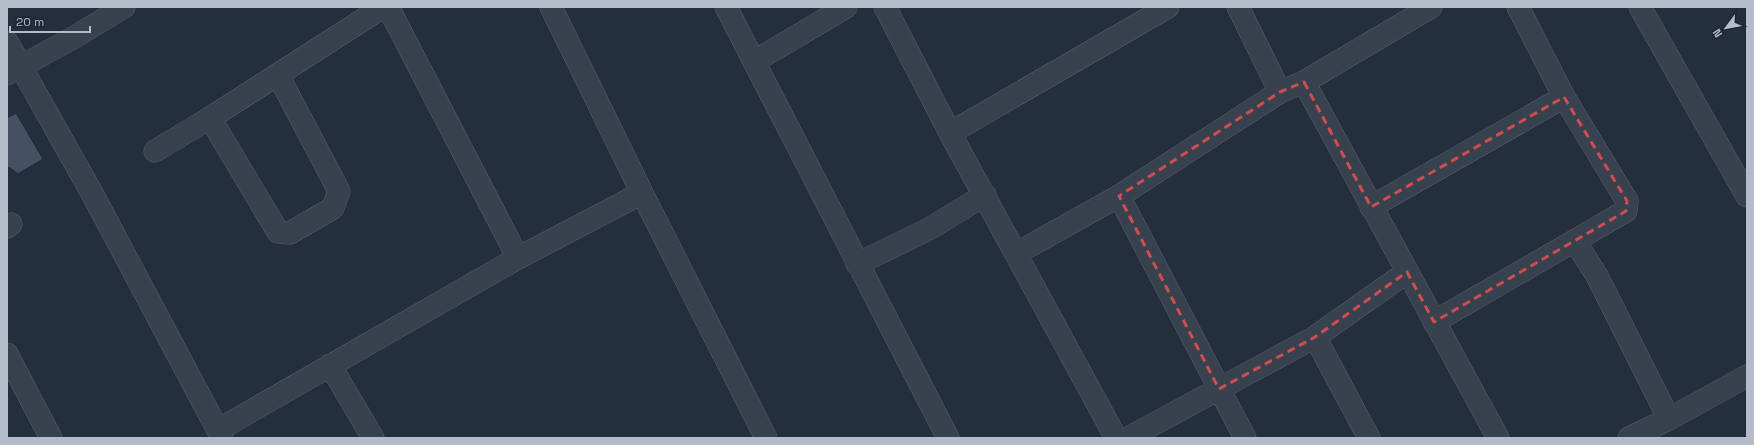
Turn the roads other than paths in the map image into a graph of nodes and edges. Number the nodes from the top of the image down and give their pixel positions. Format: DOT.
graph roads {
  1 [pos="124,7"];
  2 [pos="383,7"];
  3 [pos="388,7"];
  4 [pos="552,7"];
  5 [pos="726,7"];
  6 [pos="846,7"];
  7 [pos="885,7"];
  8 [pos="1168,7"];
  9 [pos="1238,7"];
  10 [pos="1431,7"];
  11 [pos="1518,7"];
  12 [pos="1640,7"];
  13 [pos="7,42"];
  14 [pos="755,61"];
  15 [pos="14,70"];
  16 [pos="278,75"];
  17 [pos="1304,82"];
  18 [pos="1280,92"];
  19 [pos="1564,97"];
  20 [pos="210,118"];
  21 [pos="950,133"];
  22 [pos="155,151"];
  23 [pos="642,193"];
  24 [pos="985,195"];
  25 [pos="1119,196"];
  26 [pos="1747,196"];
  27 [pos="1371,207"];
  28 [pos="1575,241"];
  29 [pos="1017,253"];
  30 [pos="518,258"];
  31 [pos="857,264"];
  32 [pos="1407,272"];
  33 [pos="1434,322"];
  34 [pos="1315,337"];
  35 [pos="7,354"];
  36 [pos="330,365"];
  37 [pos="1747,376"];
  38 [pos="1219,390"];
  39 [pos="1669,419"];
  40 [pos="220,434"];
  41 [pos="51,438"];
  42 [pos="373,438"];
  43 [pos="766,438"];
  44 [pos="948,438"];
  45 [pos="1116,438"];
  46 [pos="1128,438"];
  47 [pos="1245,438"];
  48 [pos="1369,438"];
  49 [pos="1498,438"];
  50 [pos="1629,438"];
  1 -- 15 [label="street"];
  2 -- 16 [label="street"];
  3 -- 30 [label="street"];
  4 -- 23 [label="street"];
  5 -- 14 [label="street"];
  6 -- 14 [label="street"];
  7 -- 21 [label="street"];
  8 -- 21 [label="street"];
  9 -- 18 [label="street"];
  10 -- 17 [label="street"];
  11 -- 19 [label="street"];
  12 -- 26 [label="street"];
  13 -- 15 [label="street"];
  14 -- 31 [label="street"];
  15 -- 40 [label="street"];
  16 -- 20 [label="street"];
  16 -- 20 [label="street"];
  17 -- 18 [label="street"];
  17 -- 27 [label="street"];
  18 -- 25 [label="street"];
  19 -- 27 [label="street"];
  19 -- 28 [label="street"];
  20 -- 22 [label="street"];
  21 -- 24 [label="street"];
  23 -- 30 [label="street"];
  23 -- 43 [label="street"];
  24 -- 29 [label="street"];
  24 -- 31 [label="street"];
  25 -- 29 [label="street"];
  25 -- 38 [label="street"];
  27 -- 32 [label="street"];
  28 -- 33 [label="street"];
  28 -- 39 [label="street"];
  29 -- 45 [label="street"];
  30 -- 36 [label="street"];
  31 -- 44 [label="street"];
  32 -- 33 [label="street"];
  32 -- 34 [label="street"];
  33 -- 49 [label="street"];
  34 -- 38 [label="street"];
  34 -- 48 [label="street"];
  35 -- 41 [label="street"];
  36 -- 40 [label="street"];
  36 -- 42 [label="street"];
  37 -- 39 [label="street"];
  38 -- 46 [label="street"];
  38 -- 47 [label="street"];
  39 -- 50 [label="street"];
}
